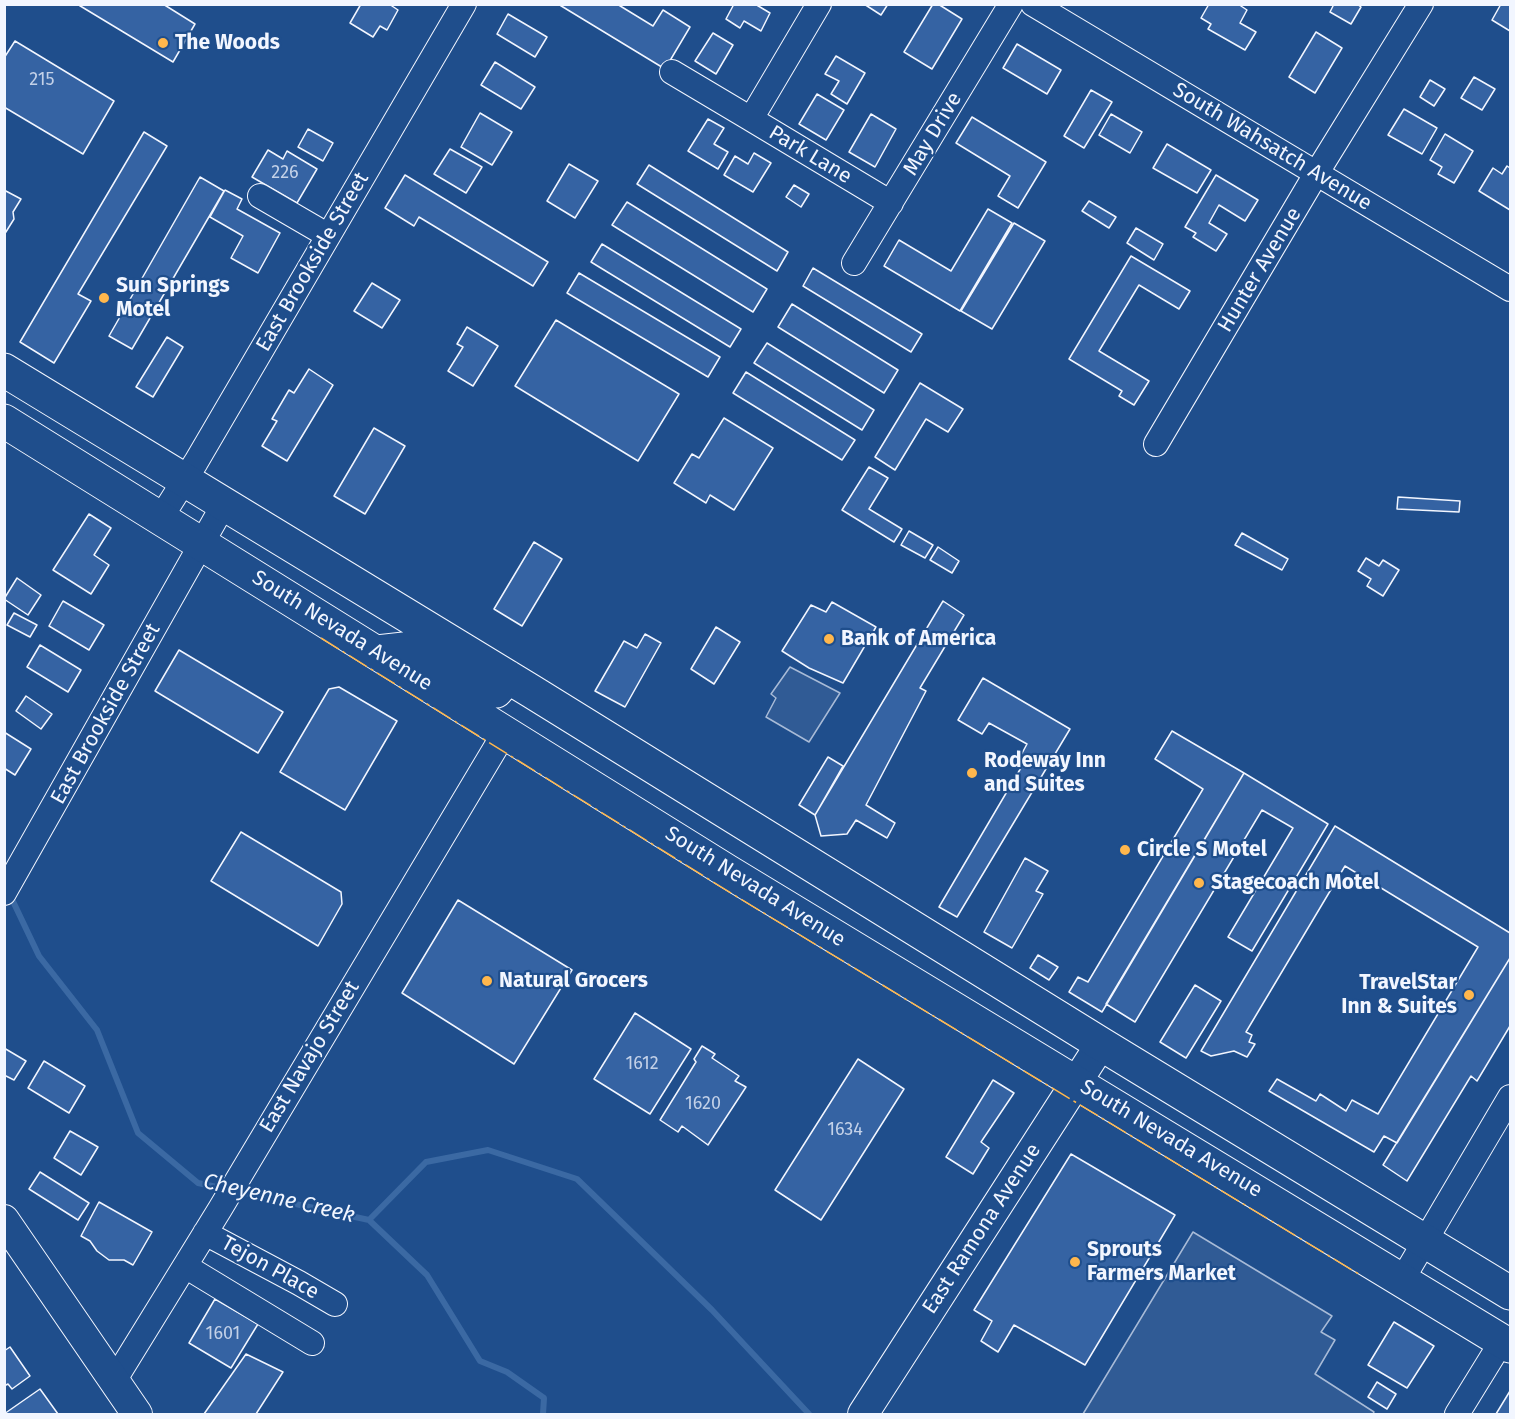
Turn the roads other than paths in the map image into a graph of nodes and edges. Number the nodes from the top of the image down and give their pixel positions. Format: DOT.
graph roads {
  1 [pos="464,4"];
  2 [pos="819,4"];
  3 [pos="1011,4"];
  4 [pos="1033,4"];
  5 [pos="1421,4"];
  6 [pos="672,72"];
  7 [pos="751,119"];
  8 [pos="1316,174"];
  9 [pos="260,196"];
  10 [pos="891,203"];
  11 [pos="327,235"];
  12 [pos="854,263"];
  13 [pos="1510,289"];
  14 [pos="4,370"];
  15 [pos="4,421"];
  16 [pos="1156,444"];
  17 [pos="185,480"];
  18 [pos="224,504"];
  19 [pos="160,519"];
  20 [pos="201,544"];
  21 [pos="376,652"];
  22 [pos="508,677"];
  23 [pos="505,732"];
  24 [pos="633,754"];
  25 [pos="4,893"];
  26 [pos="1101,1044"];
  27 [pos="1076,1083"];
  28 [pos="1510,1097"];
  29 [pos="4,1220"];
  30 [pos="205,1233"];
  31 [pos="1425,1241"];
  32 [pos="184,1266"];
  33 [pos="1402,1280"];
  34 [pos="1510,1293"];
  35 [pos="335,1304"];
  36 [pos="1508,1340"];
  37 [pos="312,1343"];
  38 [pos="114,1381"];
  39 [pos="137,1414"];
  40 [pos="863,1414"];
  41 [pos="1457,1414"];
  1 -- 11 [label="street, East Brookside Street"];
  2 -- 7 [label="street, Park Lane"];
  3 -- 10 [label="street, May Drive"];
  4 -- 8 [label="street, South Wahsatch Avenue"];
  5 -- 8 [label="street, Hunter Avenue"];
  6 -- 7 [label="street"];
  7 -- 10 [label="street, Park Lane"];
  8 -- 13 [label="street, South Wahsatch Avenue"];
  8 -- 16 [label="street, Hunter Avenue"];
  9 -- 11 [label="street"];
  10 -- 12 [label="street, May Drive"];
  11 -- 17 [label="street, East Brookside Street"];
  14 -- 17 [label="highway, South Nevada Avenue"];
  15 -- 19 [label="highway, South Nevada Avenue"];
  17 -- 18 [label="highway, South Nevada Avenue"];
  17 -- 19 [label="street, East Brookside Street"];
  18 -- 20 [label="street, East Brookside Street"];
  18 -- 22 [label="highway, South Nevada Avenue"];
  19 -- 20 [label="highway, South Nevada Avenue"];
  20 -- 21 [label="highway, South Nevada Avenue"];
  20 -- 25 [label="street, East Brookside Street"];
  21 -- 22 [label="highway"];
  21 -- 23 [label="highway, South Nevada Avenue"];
  22 -- 24 [label="highway, South Nevada Avenue"];
  23 -- 24 [label="highway"];
  23 -- 27 [label="highway, South Nevada Avenue"];
  23 -- 30 [label="street, East Navajo Street"];
  24 -- 26 [label="highway, South Nevada Avenue"];
  26 -- 27 [label="main road, East Ramona Avenue"];
  26 -- 31 [label="highway, South Nevada Avenue"];
  27 -- 33 [label="highway, South Nevada Avenue"];
  27 -- 40 [label="main road, East Ramona Avenue"];
  28 -- 31 [label="street"];
  29 -- 38 [label="main road"];
  30 -- 32 [label="street, East Navajo Street"];
  30 -- 35 [label="street, Tejon Place"];
  31 -- 33 [label="street"];
  31 -- 34 [label="highway, South Nevada Avenue"];
  32 -- 37 [label="street"];
  32 -- 38 [label="street, East Navajo Street"];
  33 -- 36 [label="highway, South Nevada Avenue"];
  36 -- 41 [label="street"];
  38 -- 39 [label="main road"];
}
